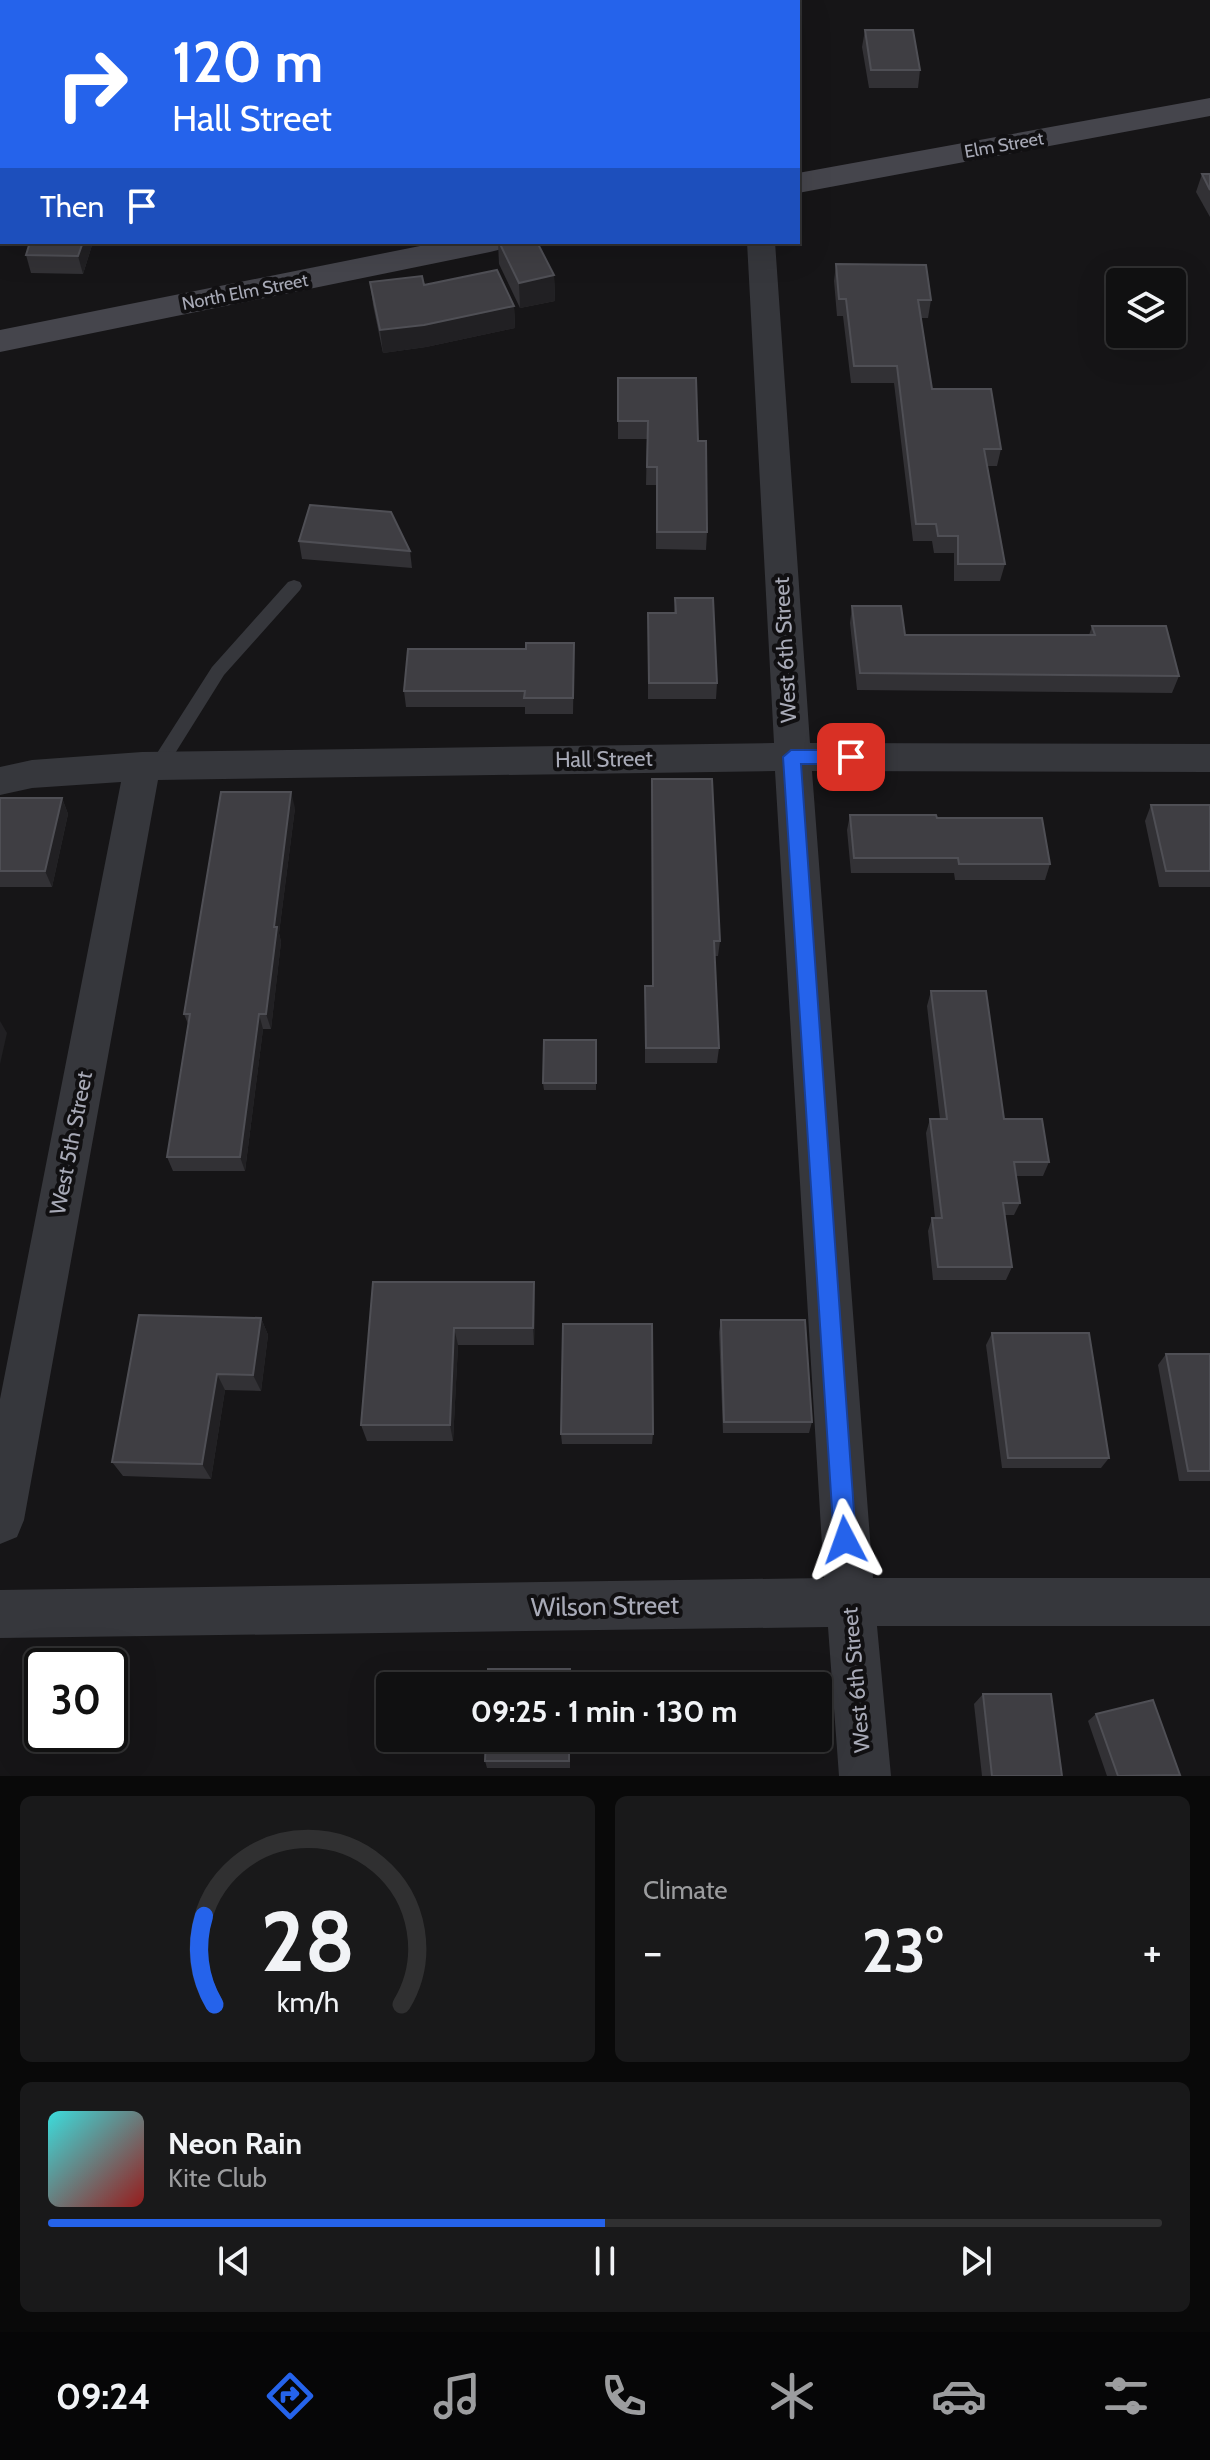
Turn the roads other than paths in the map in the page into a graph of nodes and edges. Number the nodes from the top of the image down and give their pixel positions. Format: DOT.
graph roads {
  1 [pos="1210,107"];
  2 [pos="800,183"];
  3 [pos="480,244"];
  4 [pos="761,244"];
  5 [pos="0,341"];
  6 [pos="294,586"];
  7 [pos="791,757"];
  8 [pos="1210,758"];
  9 [pos="150,766"];
  10 [pos="0,781"];
  11 [pos="0,1520"];
  12 [pos="849,1602"];
  13 [pos="1210,1602"];
  14 [pos="0,1614"];
  15 [pos="865,1776"];
  1 -- 2 [label="street, Elm Street"];
  3 -- 5 [label="street, North Elm Street"];
  4 -- 7 [label="street, West 6th Street"];
  6 -- 9 [label="lane"];
  7 -- 8 [label="street, Hall Street"];
  7 -- 9 [label="street, Hall Street"];
  7 -- 12 [label="street, West 6th Street"];
  9 -- 10 [label="street, Hall Street"];
  9 -- 11 [label="street, West 5th Street"];
  12 -- 13 [label="street, Wilson Street"];
  12 -- 14 [label="street, Wilson Street"];
  12 -- 15 [label="street, West 6th Street"];
}
